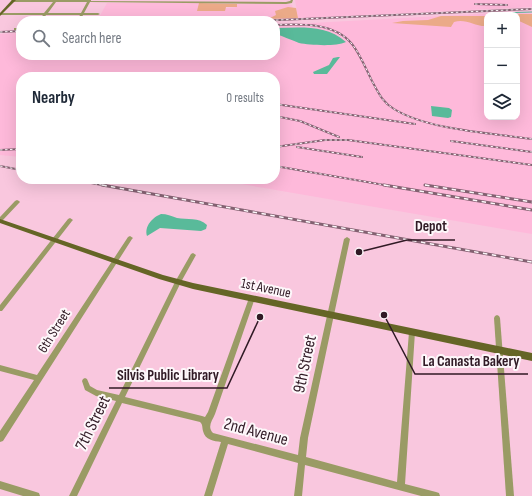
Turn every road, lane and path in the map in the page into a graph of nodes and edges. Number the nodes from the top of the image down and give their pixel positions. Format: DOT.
graph roads {
  1 [pos="13,1"];
  2 [pos="55,1"];
  3 [pos="90,1"];
  4 [pos="125,1"];
  5 [pos="158,1"];
  6 [pos="193,1"];
  7 [pos="226,1"];
  8 [pos="260,1"];
  9 [pos="292,1"];
  10 [pos="0,14"];
  11 [pos="46,14"];
  12 [pos="82,14"];
  13 [pos="98,14"];
  14 [pos="17,202"];
  15 [pos="70,220"];
  16 [pos="0,221"];
  17 [pos="130,238"];
  18 [pos="347,239"];
  19 [pos="54,240"];
  20 [pos="193,255"];
  21 [pos="114,261"];
  22 [pos="178,282"];
  23 [pos="252,298"];
  24 [pos="0,309"];
  25 [pos="330,315"];
  26 [pos="497,318"];
  27 [pos="412,332"];
  28 [pos="499,351"];
  29 [pos="532,358"];
  30 [pos="0,368"];
  31 [pos="39,378"];
  32 [pos="85,381"];
  33 [pos="121,399"];
  34 [pos="206,422"];
  35 [pos="0,438"];
  36 [pos="226,440"];
  37 [pos="300,460"];
  38 [pos="0,485"];
  39 [pos="401,487"];
  40 [pos="36,496"];
  41 [pos="73,496"];
  42 [pos="208,496"];
  43 [pos="298,496"];
  44 [pos="436,496"];
  45 [pos="510,496"];
  1 -- 2 [label="street"];
  1 -- 10 [label="main road"];
  2 -- 3 [label="street"];
  2 -- 11 [label="street"];
  3 -- 4 [label="street"];
  3 -- 12 [label="street"];
  4 -- 5 [label="street"];
  5 -- 6 [label="street"];
  6 -- 7 [label="street"];
  7 -- 8 [label="street"];
  8 -- 9 [label="street"];
  10 -- 11 [label="street"];
  11 -- 12 [label="street"];
  12 -- 13 [label="street"];
  14 -- 16 [label="street"];
  15 -- 19 [label="street"];
  16 -- 19 [label="main road, 1st Avenue"];
  17 -- 21 [label="street, 6th Street"];
  18 -- 25 [label="street, 9th Street"];
  19 -- 21 [label="main road, 1st Avenue"];
  19 -- 24 [label="street"];
  20 -- 22 [label="street, 7th Street"];
  21 -- 22 [label="main road, 1st Avenue"];
  21 -- 31 [label="street, 6th Street"];
  22 -- 23 [label="main road, 1st Avenue"];
  22 -- 33 [label="street, 7th Street"];
  23 -- 25 [label="main road, 1st Avenue"];
  23 -- 34 [label="street"];
  25 -- 27 [label="main road, 1st Avenue"];
  25 -- 37 [label="street, 9th Street"];
  26 -- 28 [label="street"];
  27 -- 28 [label="main road, 1st Avenue"];
  27 -- 39 [label="street"];
  28 -- 29 [label="main road, 1st Avenue"];
  28 -- 45 [label="street"];
  30 -- 31 [label="street"];
  31 -- 35 [label="street, 6th Street"];
  32 -- 33 [label="street, 2nd Avenue"];
  33 -- 34 [label="street, 2nd Avenue"];
  33 -- 41 [label="street, 7th Street"];
  34 -- 36 [label="street, 2nd Avenue"];
  36 -- 37 [label="street, 2nd Avenue"];
  36 -- 42 [label="street"];
  37 -- 39 [label="street, 2nd Avenue"];
  37 -- 43 [label="street, 9th Street"];
  38 -- 40 [label="street"];
  39 -- 44 [label="street, 2nd Avenue"];
}
